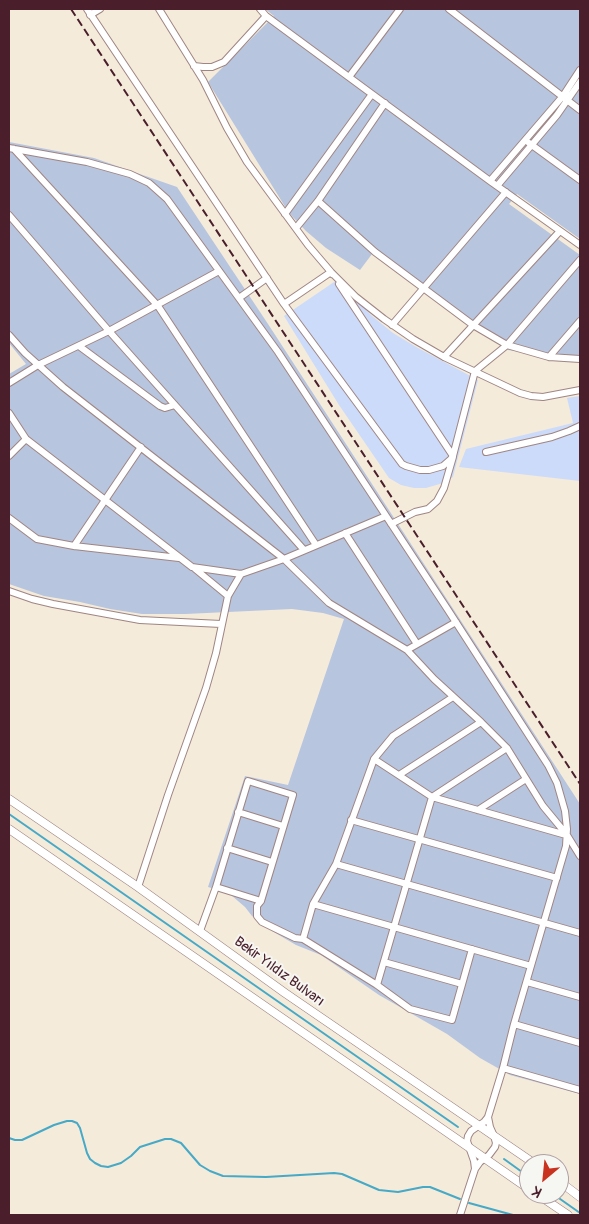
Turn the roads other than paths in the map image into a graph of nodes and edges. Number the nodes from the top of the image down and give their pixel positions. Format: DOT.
graph roads {
  1 [pos="100,9"];
  2 [pos="159,9"];
  3 [pos="260,9"];
  4 [pos="400,9"];
  5 [pos="449,9"];
  6 [pos="88,12"];
  7 [pos="266,16"];
  8 [pos="194,66"];
  9 [pos="580,70"];
  10 [pos="349,77"];
  11 [pos="580,82"];
  12 [pos="372,94"];
  13 [pos="565,98"];
  14 [pos="385,104"];
  15 [pos="580,110"];
  16 [pos="526,140"];
  17 [pos="532,146"];
  18 [pos="11,148"];
  19 [pos="580,180"];
  20 [pos="490,181"];
  21 [pos="497,186"];
  22 [pos="506,192"];
  23 [pos="318,201"];
  24 [pos="285,214"];
  25 [pos="9,215"];
  26 [pos="296,228"];
  27 [pos="560,231"];
  28 [pos="579,241"];
  29 [pos="580,260"];
  30 [pos="220,271"];
  31 [pos="331,272"];
  32 [pos="267,278"];
  33 [pos="424,288"];
  34 [pos="239,298"];
  35 [pos="284,304"];
  36 [pos="158,306"];
  37 [pos="580,321"];
  38 [pos="473,325"];
  39 [pos="392,326"];
  40 [pos="109,331"];
  41 [pos="9,335"];
  42 [pos="507,345"];
  43 [pos="78,346"];
  44 [pos="444,357"];
  45 [pos="549,357"];
  46 [pos="580,359"];
  47 [pos="38,365"];
  48 [pos="475,371"];
  49 [pos="9,383"];
  50 [pos="580,390"];
  51 [pos="175,405"];
  52 [pos="9,413"];
  53 [pos="580,426"];
  54 [pos="26,439"];
  55 [pos="141,447"];
  56 [pos="486,452"];
  57 [pos="9,456"];
  58 [pos="453,456"];
  59 [pos="104,499"];
  60 [pos="386,516"];
  61 [pos="9,518"];
  62 [pos="391,524"];
  63 [pos="346,533"];
  64 [pos="316,545"];
  65 [pos="74,546"];
  66 [pos="304,550"];
  67 [pos="181,558"];
  68 [pos="284,559"];
  69 [pos="192,567"];
  70 [pos="240,574"];
  71 [pos="9,590"];
  72 [pos="228,596"];
  73 [pos="456,622"];
  74 [pos="221,624"];
  75 [pos="417,644"];
  76 [pos="407,650"];
  77 [pos="453,696"];
  78 [pos="481,722"];
  79 [pos="507,748"];
  80 [pos="374,759"];
  81 [pos="399,775"];
  82 [pos="526,779"];
  83 [pos="432,797"];
  84 [pos="9,799"];
  85 [pos="478,810"];
  86 [pos="238,812"];
  87 [pos="352,820"];
  88 [pos="283,826"];
  89 [pos="9,829"];
  90 [pos="567,835"];
  91 [pos="420,839"];
  92 [pos="227,848"];
  93 [pos="580,856"];
  94 [pos="272,862"];
  95 [pos="336,864"];
  96 [pos="557,878"];
  97 [pos="407,884"];
  98 [pos="138,887"];
  99 [pos="216,887"];
  100 [pos="260,901"];
  101 [pos="314,904"];
  102 [pos="544,922"];
  103 [pos="394,927"];
  104 [pos="200,931"];
  105 [pos="580,933"];
  106 [pos="303,939"];
  107 [pos="472,949"];
  108 [pos="384,962"];
  109 [pos="531,966"];
  110 [pos="527,982"];
  111 [pos="462,984"];
  112 [pos="377,985"];
  113 [pos="580,997"];
  114 [pos="514,1024"];
  115 [pos="580,1043"];
  116 [pos="503,1068"];
  117 [pos="580,1090"];
  118 [pos="488,1117"];
  119 [pos="479,1125"];
  120 [pos="494,1136"];
  121 [pos="469,1147"];
  122 [pos="520,1154"];
  123 [pos="486,1159"];
  124 [pos="475,1169"];
  125 [pos="519,1181"];
  126 [pos="569,1189"];
  127 [pos="580,1197"];
  128 [pos="552,1204"];
  129 [pos="460,1215"];
  130 [pos="568,1215"];
  1 -- 6 [label="street"];
  2 -- 8 [label="street"];
  3 -- 7 [label="street"];
  4 -- 10 [label="street"];
  5 -- 13 [label="street"];
  6 -- 32 [label="street"];
  7 -- 8 [label="street"];
  7 -- 10 [label="street"];
  8 -- 24 [label="street"];
  9 -- 13 [label="street"];
  10 -- 12 [label="street"];
  11 -- 13 [label="street"];
  12 -- 14 [label="street"];
  12 -- 24 [label="street"];
  13 -- 15 [label="street"];
  13 -- 16 [label="street"];
  13 -- 17 [label="street"];
  14 -- 20 [label="street"];
  14 -- 23 [label="street"];
  16 -- 17 [label="street"];
  16 -- 20 [label="street"];
  17 -- 19 [label="street"];
  17 -- 21 [label="street"];
  18 -- 30 [label="street"];
  18 -- 36 [label="street"];
  20 -- 21 [label="street"];
  21 -- 22 [label="street"];
  22 -- 27 [label="street"];
  22 -- 33 [label="street"];
  23 -- 26 [label="street"];
  23 -- 33 [label="street"];
  24 -- 26 [label="street"];
  25 -- 40 [label="street"];
  26 -- 31 [label="street"];
  27 -- 28 [label="street"];
  27 -- 38 [label="street"];
  29 -- 42 [label="street"];
  30 -- 34 [label="street"];
  30 -- 36 [label="street"];
  31 -- 35 [label="street"];
  31 -- 39 [label="street"];
  31 -- 58 [label="street"];
  32 -- 34 [label="street"];
  32 -- 35 [label="street"];
  33 -- 38 [label="street"];
  33 -- 39 [label="street"];
  34 -- 60 [label="street"];
  35 -- 58 [label="street"];
  36 -- 40 [label="street"];
  36 -- 64 [label="street"];
  37 -- 45 [label="street"];
  38 -- 42 [label="street"];
  38 -- 44 [label="street"];
  39 -- 44 [label="street"];
  40 -- 43 [label="street"];
  40 -- 51 [label="street"];
  41 -- 47 [label="street"];
  42 -- 45 [label="street"];
  42 -- 48 [label="street"];
  43 -- 47 [label="street"];
  43 -- 51 [label="street"];
  44 -- 48 [label="street"];
  45 -- 46 [label="street"];
  47 -- 49 [label="street"];
  47 -- 55 [label="street"];
  48 -- 50 [label="street"];
  48 -- 58 [label="street"];
  51 -- 66 [label="street"];
  52 -- 54 [label="street"];
  53 -- 56 [label="street"];
  54 -- 57 [label="street"];
  54 -- 59 [label="street"];
  55 -- 59 [label="street"];
  55 -- 68 [label="street"];
  58 -- 62 [label="street"];
  59 -- 65 [label="street"];
  59 -- 67 [label="street"];
  60 -- 62 [label="street"];
  60 -- 63 [label="street"];
  61 -- 65 [label="street"];
  62 -- 73 [label="street"];
  63 -- 64 [label="street"];
  63 -- 75 [label="street"];
  64 -- 66 [label="street"];
  65 -- 67 [label="street"];
  66 -- 68 [label="street"];
  67 -- 69 [label="street"];
  68 -- 70 [label="street"];
  68 -- 76 [label="street"];
  69 -- 70 [label="street"];
  69 -- 72 [label="street"];
  70 -- 72 [label="street"];
  71 -- 74 [label="street"];
  72 -- 74 [label="street"];
  73 -- 75 [label="street"];
  73 -- 90 [label="street"];
  74 -- 98 [label="street"];
  75 -- 76 [label="street"];
  76 -- 77 [label="street"];
  77 -- 78 [label="street"];
  77 -- 80 [label="street"];
  78 -- 79 [label="street"];
  78 -- 81 [label="street"];
  79 -- 82 [label="street"];
  79 -- 83 [label="street"];
  80 -- 81 [label="street"];
  80 -- 87 [label="street"];
  81 -- 83 [label="street"];
  82 -- 85 [label="street"];
  82 -- 90 [label="street"];
  83 -- 85 [label="street"];
  83 -- 91 [label="street"];
  84 -- 98 [label="main road, Bekir Yıldız Bulvarı"];
  85 -- 90 [label="street"];
  86 -- 88 [label="street"];
  86 -- 88 [label="street"];
  86 -- 92 [label="street"];
  87 -- 91 [label="street"];
  87 -- 95 [label="street"];
  88 -- 94 [label="street"];
  89 -- 121 [label="main road"];
  90 -- 93 [label="street"];
  90 -- 96 [label="street"];
  91 -- 96 [label="street"];
  91 -- 97 [label="street"];
  92 -- 94 [label="street"];
  92 -- 99 [label="street"];
  94 -- 100 [label="street"];
  95 -- 97 [label="street"];
  95 -- 101 [label="street"];
  96 -- 102 [label="street"];
  97 -- 102 [label="street"];
  97 -- 103 [label="street"];
  98 -- 104 [label="main road, Bekir Yıldız Bulvarı"];
  99 -- 100 [label="street"];
  99 -- 104 [label="street"];
  100 -- 106 [label="street"];
  101 -- 103 [label="street"];
  101 -- 106 [label="street"];
  102 -- 105 [label="street"];
  102 -- 109 [label="street"];
  103 -- 107 [label="street"];
  103 -- 108 [label="street"];
  104 -- 119 [label="main road, Bekir Yıldız Bulvarı"];
  106 -- 112 [label="street"];
  107 -- 109 [label="street"];
  107 -- 111 [label="street"];
  108 -- 111 [label="street"];
  108 -- 112 [label="street"];
  109 -- 110 [label="street"];
  110 -- 113 [label="street"];
  110 -- 114 [label="street"];
  111 -- 112 [label="street"];
  114 -- 115 [label="street"];
  114 -- 116 [label="street"];
  116 -- 117 [label="street"];
  116 -- 118 [label="street"];
  118 -- 119 [label="street"];
  118 -- 120 [label="street"];
  119 -- 120 [label="main road, Bekir Yıldız Bulvarı"];
  119 -- 121 [label="street"];
  120 -- 122 [label="main road, Bekir Yıldız Bulvarı"];
  120 -- 123 [label="street"];
  121 -- 123 [label="main road"];
  121 -- 124 [label="street"];
  123 -- 124 [label="street"];
  123 -- 125 [label="main road"];
  124 -- 129 [label="street"];
  126 -- 127 [label="main road"];
  128 -- 130 [label="main road"];
}
